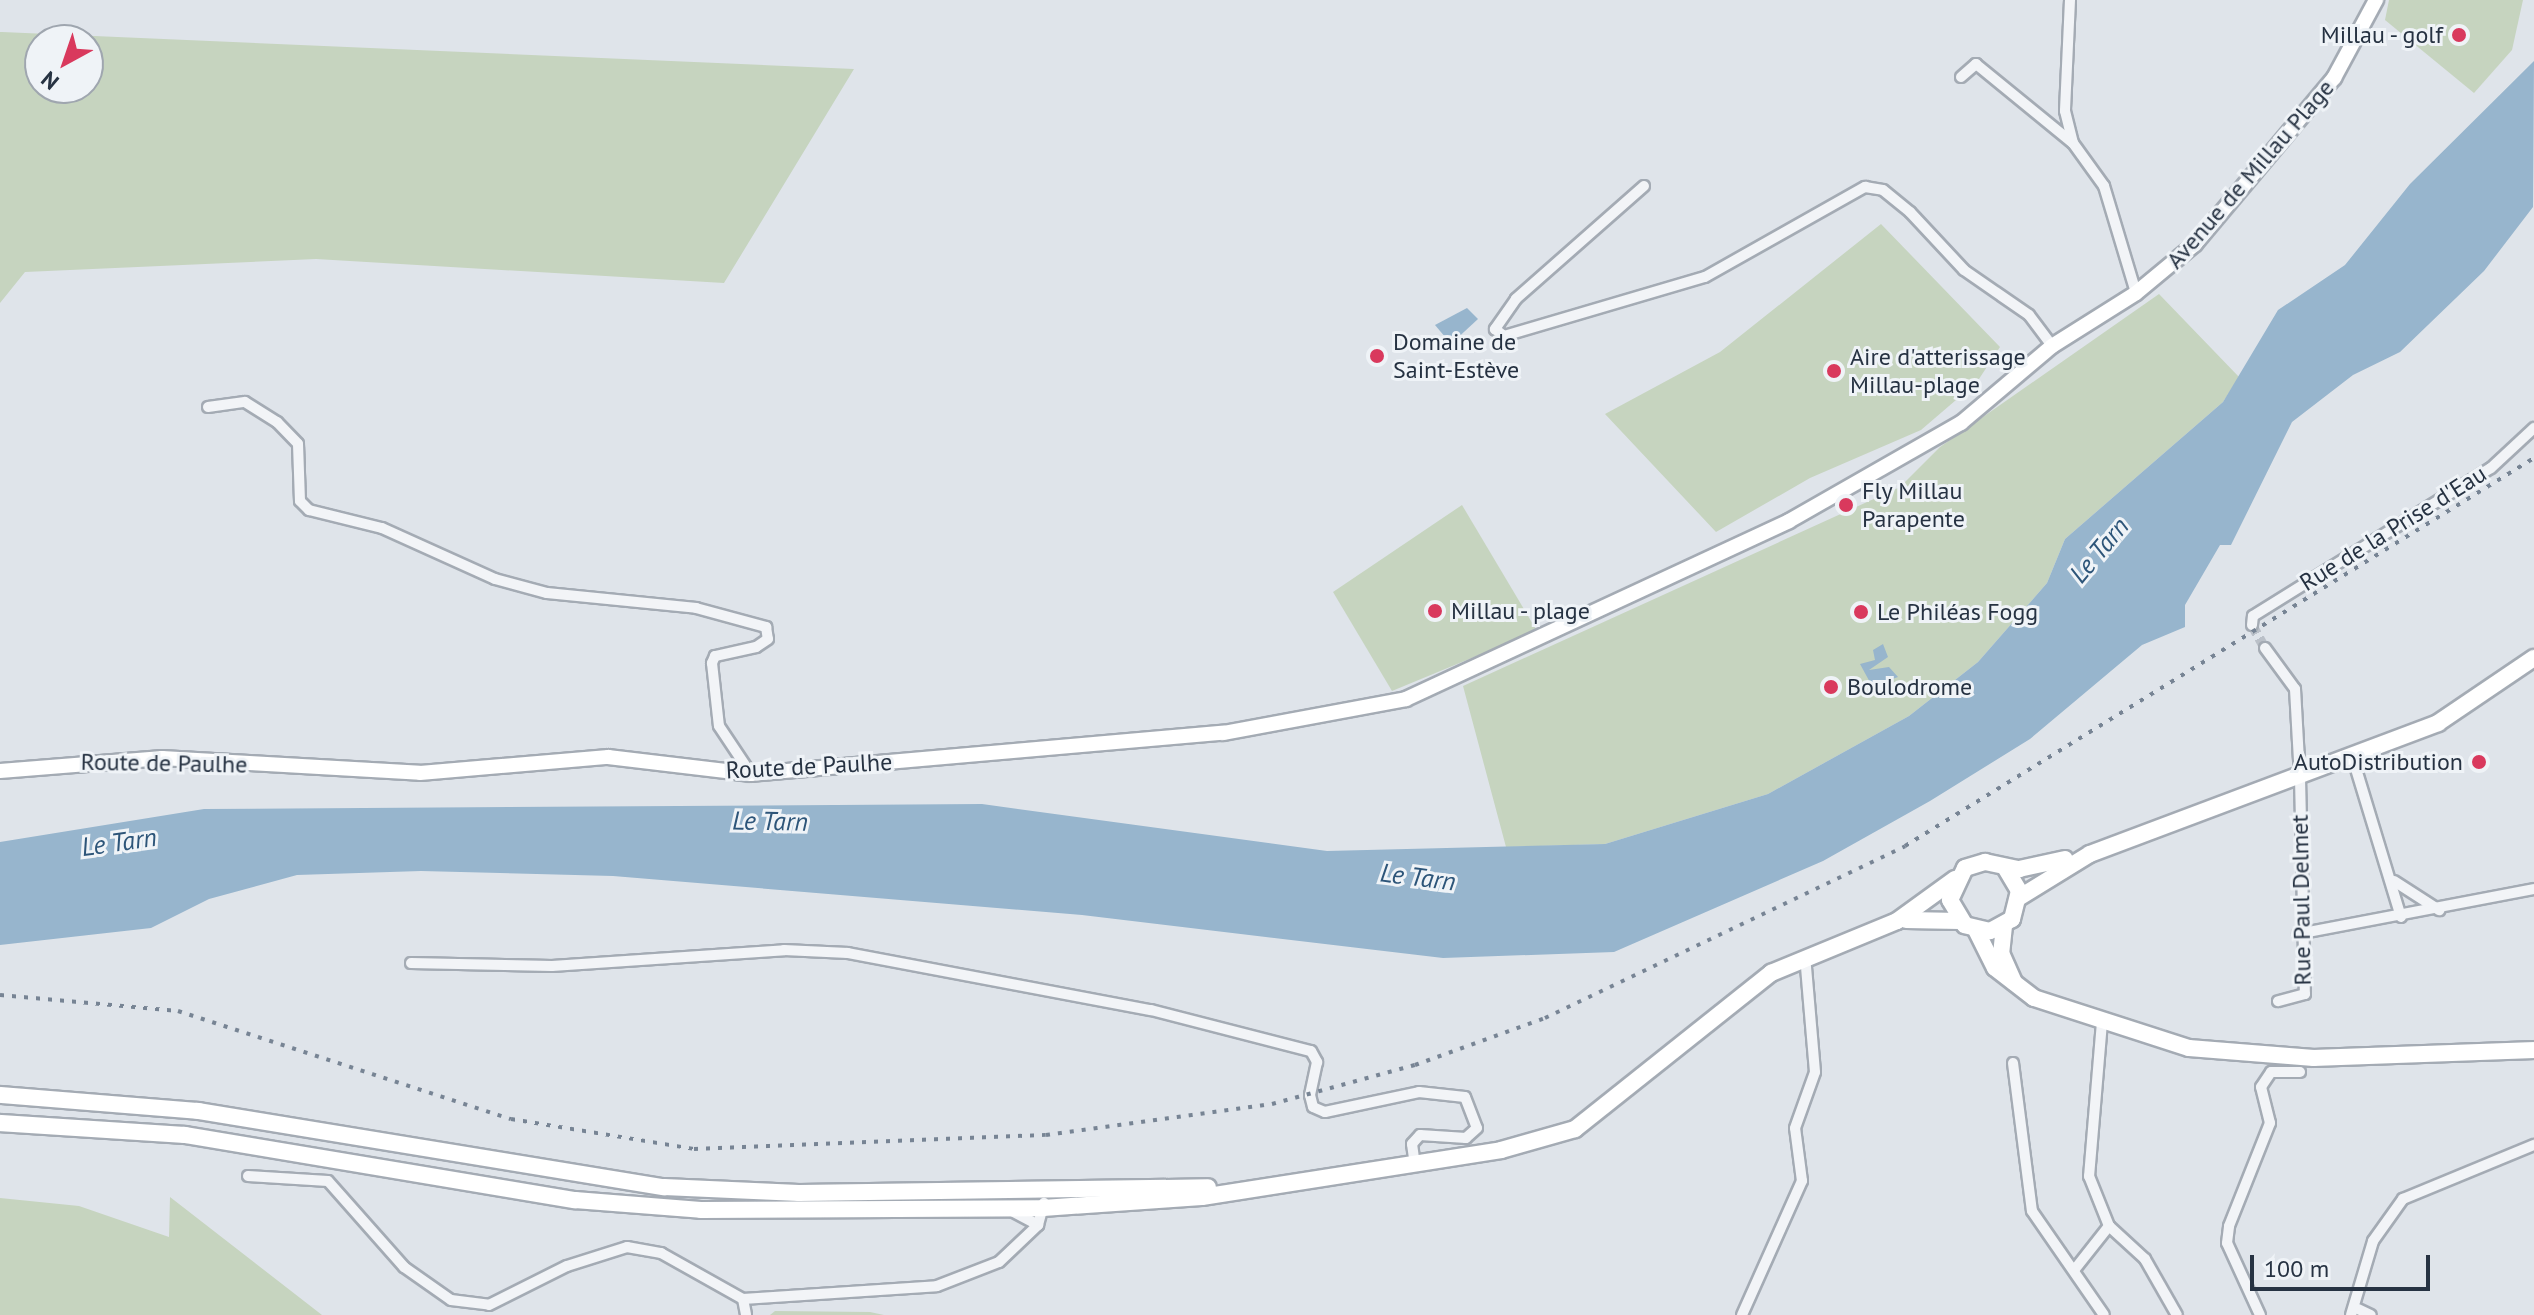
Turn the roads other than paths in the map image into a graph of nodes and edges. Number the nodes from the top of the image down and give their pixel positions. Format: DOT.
graph roads {
  1 [pos="2070,0"];
  2 [pos="2376,0"];
  3 [pos="1961,77"];
  4 [pos="2073,143"];
  5 [pos="1644,186"];
  6 [pos="2136,293"];
  7 [pos="2052,346"];
  8 [pos="208,407"];
  9 [pos="2534,428"];
  10 [pos="2252,625"];
  11 [pos="2265,648"];
  12 [pos="2534,658"];
  13 [pos="1379,707"];
  14 [pos="2353,759"];
  15 [pos="0,771"];
  16 [pos="751,774"];
  17 [pos="2300,778"];
  18 [pos="2090,854"];
  19 [pos="2006,869"];
  20 [pos="1955,879"];
  21 [pos="2394,881"];
  22 [pos="2534,889"];
  23 [pos="2020,897"];
  24 [pos="2440,910"];
  25 [pos="2401,917"];
  26 [pos="1897,921"];
  27 [pos="1960,921"];
  28 [pos="2004,926"];
  29 [pos="1976,930"];
  30 [pos="2298,934"];
  31 [pos="1805,956"];
  32 [pos="411,963"];
  33 [pos="2015,984"];
  34 [pos="2278,1001"];
  35 [pos="2102,1022"];
  36 [pos="2534,1050"];
  37 [pos="2013,1063"];
  38 [pos="2300,1072"];
  39 [pos="0,1095"];
  40 [pos="0,1123"];
  41 [pos="2534,1145"];
  42 [pos="1415,1165"];
  43 [pos="248,1176"];
  44 [pos="1241,1188"];
  45 [pos="1045,1190"];
  46 [pos="1043,1208"];
  47 [pos="1008,1209"];
  48 [pos="1038,1225"];
  49 [pos="2109,1226"];
  50 [pos="2075,1269"];
  51 [pos="743,1299"];
  52 [pos="2354,1312"];
  53 [pos="746,1315"];
  54 [pos="1742,1315"];
  55 [pos="2104,1315"];
  56 [pos="2177,1315"];
  57 [pos="2260,1315"];
  58 [pos="2371,1315"];
  1 -- 4 [label="street"];
  2 -- 6 [label="street, Avenue de Millau Plage"];
  3 -- 4 [label="street"];
  4 -- 6 [label="street"];
  5 -- 7 [label="street"];
  6 -- 7 [label="street, Avenue de Millau Plage"];
  7 -- 13 [label="street, Avenue de Millau Plage"];
  8 -- 16 [label="street"];
  9 -- 10 [label="street, Rue de la Prise d'Eau"];
  11 -- 17 [label="street, Rue Paul Delmet"];
  12 -- 14 [label="main road"];
  13 -- 16 [label="street, Route de Paulhe"];
  14 -- 17 [label="main road"];
  14 -- 21 [label="street"];
  15 -- 16 [label="street, Route de Paulhe"];
  17 -- 18 [label="main road"];
  17 -- 30 [label="street, Rue Paul Delmet"];
  18 -- 19 [label="main road"];
  18 -- 23 [label="main road"];
  19 -- 20 [label="main road"];
  19 -- 23 [label="main road"];
  20 -- 26 [label="main road"];
  20 -- 27 [label="main road"];
  21 -- 24 [label="street"];
  21 -- 25 [label="street"];
  22 -- 24 [label="street"];
  23 -- 28 [label="main road"];
  24 -- 25 [label="street"];
  25 -- 30 [label="street"];
  26 -- 27 [label="main road"];
  26 -- 31 [label="main road"];
  27 -- 29 [label="main road"];
  28 -- 29 [label="main road"];
  28 -- 33 [label="main road"];
  29 -- 33 [label="main road"];
  30 -- 34 [label="street, Rue Paul Delmet"];
  31 -- 42 [label="main road"];
  31 -- 54 [label="street"];
  32 -- 42 [label="street"];
  33 -- 35 [label="main road"];
  35 -- 36 [label="main road"];
  35 -- 49 [label="street"];
  37 -- 50 [label="street"];
  38 -- 57 [label="street"];
  39 -- 45 [label="main road"];
  40 -- 47 [label="main road"];
  41 -- 52 [label="street"];
  42 -- 44 [label="main road"];
  43 -- 51 [label="street"];
  44 -- 45 [label="main road"];
  44 -- 46 [label="main road"];
  45 -- 46 [label="street"];
  46 -- 47 [label="main road"];
  46 -- 48 [label="street"];
  47 -- 48 [label="street"];
  48 -- 51 [label="street"];
  49 -- 50 [label="street"];
  49 -- 56 [label="street"];
  50 -- 55 [label="street"];
  51 -- 53 [label="street"];
  52 -- 58 [label="street"];
}
